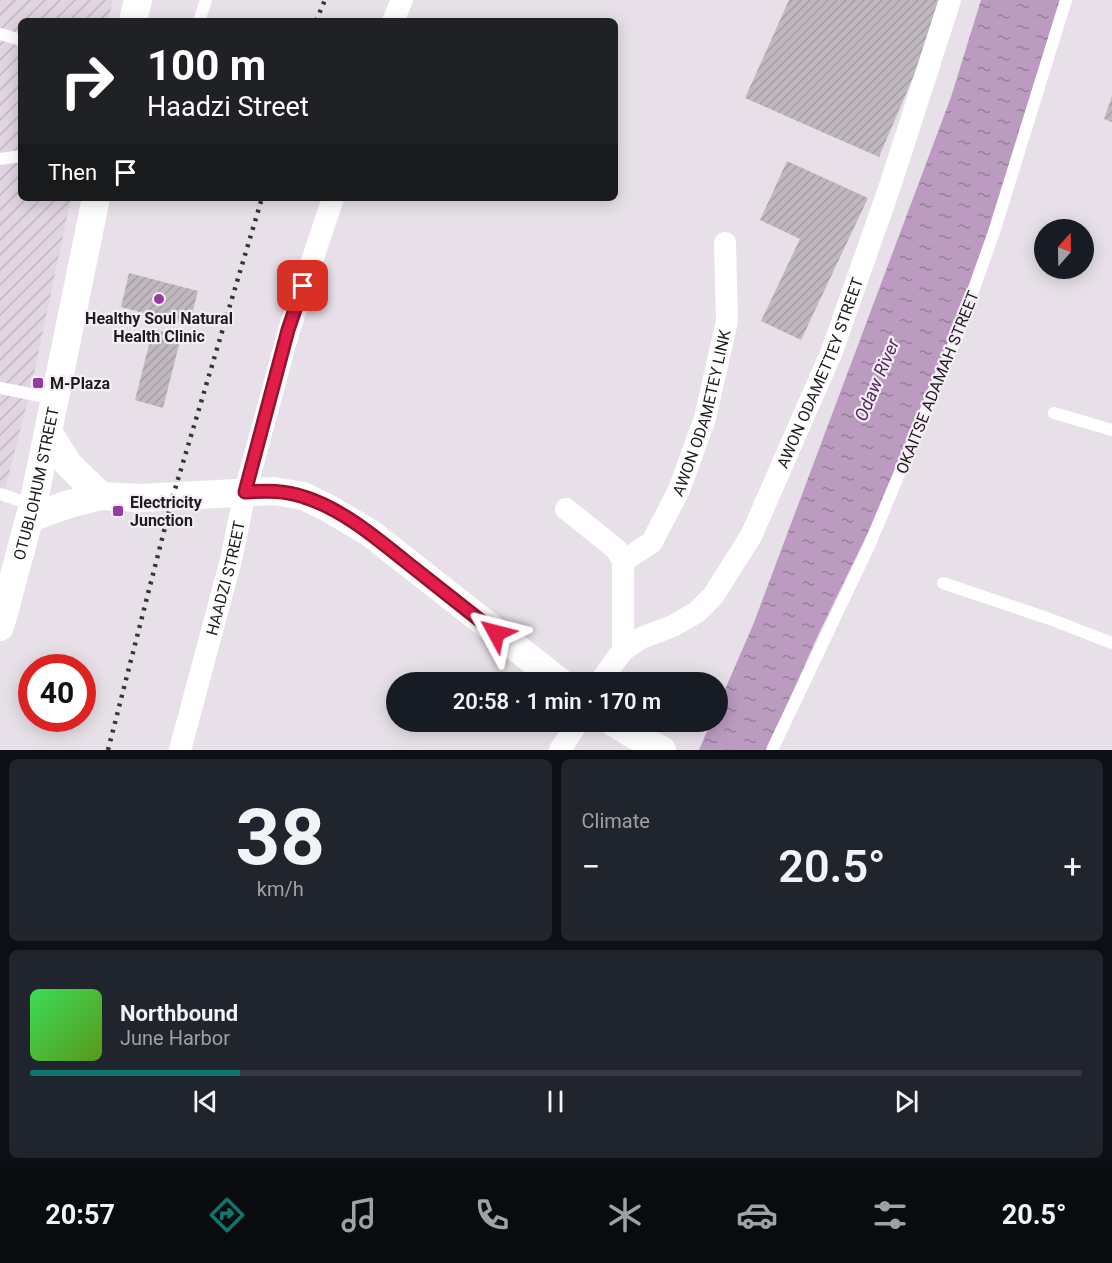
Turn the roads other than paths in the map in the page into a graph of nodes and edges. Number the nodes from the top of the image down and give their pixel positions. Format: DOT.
graph roads {
  1 [pos="138,0"];
  2 [pos="206,0"];
  3 [pos="402,0"];
  4 [pos="950,0"];
  5 [pos="1066,0"];
  6 [pos="134,18"];
  7 [pos="200,18"];
  8 [pos="394,18"];
  9 [pos="0,34"];
  10 [pos="18,39"];
  11 [pos="18,156"];
  12 [pos="0,159"];
  13 [pos="95,201"];
  14 [pos="332,201"];
  15 [pos="725,243"];
  16 [pos="0,388"];
  17 [pos="55,399"];
  18 [pos="1054,413"];
  19 [pos="1112,430"];
  20 [pos="48,432"];
  21 [pos="245,492"];
  22 [pos="0,494"];
  23 [pos="101,496"];
  24 [pos="566,509"];
  25 [pos="31,512"];
  26 [pos="623,561"];
  27 [pos="943,583"];
  28 [pos="0,627"];
  29 [pos="1112,643"];
  30 [pos="624,650"];
  31 [pos="547,672"];
  32 [pos="608,672"];
  33 [pos="572,732"];
  34 [pos="630,732"];
  35 [pos="658,749"];
  36 [pos="180,750"];
  37 [pos="561,750"];
  38 [pos="772,750"];
  1 -- 6 [label="street"];
  2 -- 7 [label="lane"];
  3 -- 8 [label="street"];
  4 -- 30 [label="street, AWON ODAMETTEY STREET"];
  5 -- 38 [label="lane, OKAITSE ADAMAH STREET"];
  9 -- 10 [label="lane"];
  11 -- 12 [label="lane"];
  13 -- 17 [label="street, OTUBLOHUM STREET"];
  14 -- 21 [label="street, HAADZI STREET"];
  15 -- 26 [label="street, AWON ODAMETEY LINK"];
  16 -- 17 [label="lane"];
  17 -- 20 [label="street, OTUBLOHUM STREET"];
  18 -- 19 [label="lane"];
  20 -- 23 [label="street"];
  20 -- 25 [label="street, OTUBLOHUM STREET"];
  21 -- 23 [label="street"];
  21 -- 31 [label="street"];
  21 -- 36 [label="street, HAADZI STREET"];
  22 -- 25 [label="lane"];
  23 -- 25 [label="street"];
  24 -- 26 [label="street"];
  25 -- 28 [label="street, OTUBLOHUM STREET"];
  26 -- 30 [label="street"];
  27 -- 29 [label="lane"];
  30 -- 32 [label="street, AWON ODAMETTEY STREET"];
  33 -- 37 [label="street"];
  34 -- 35 [label="street"];
}
